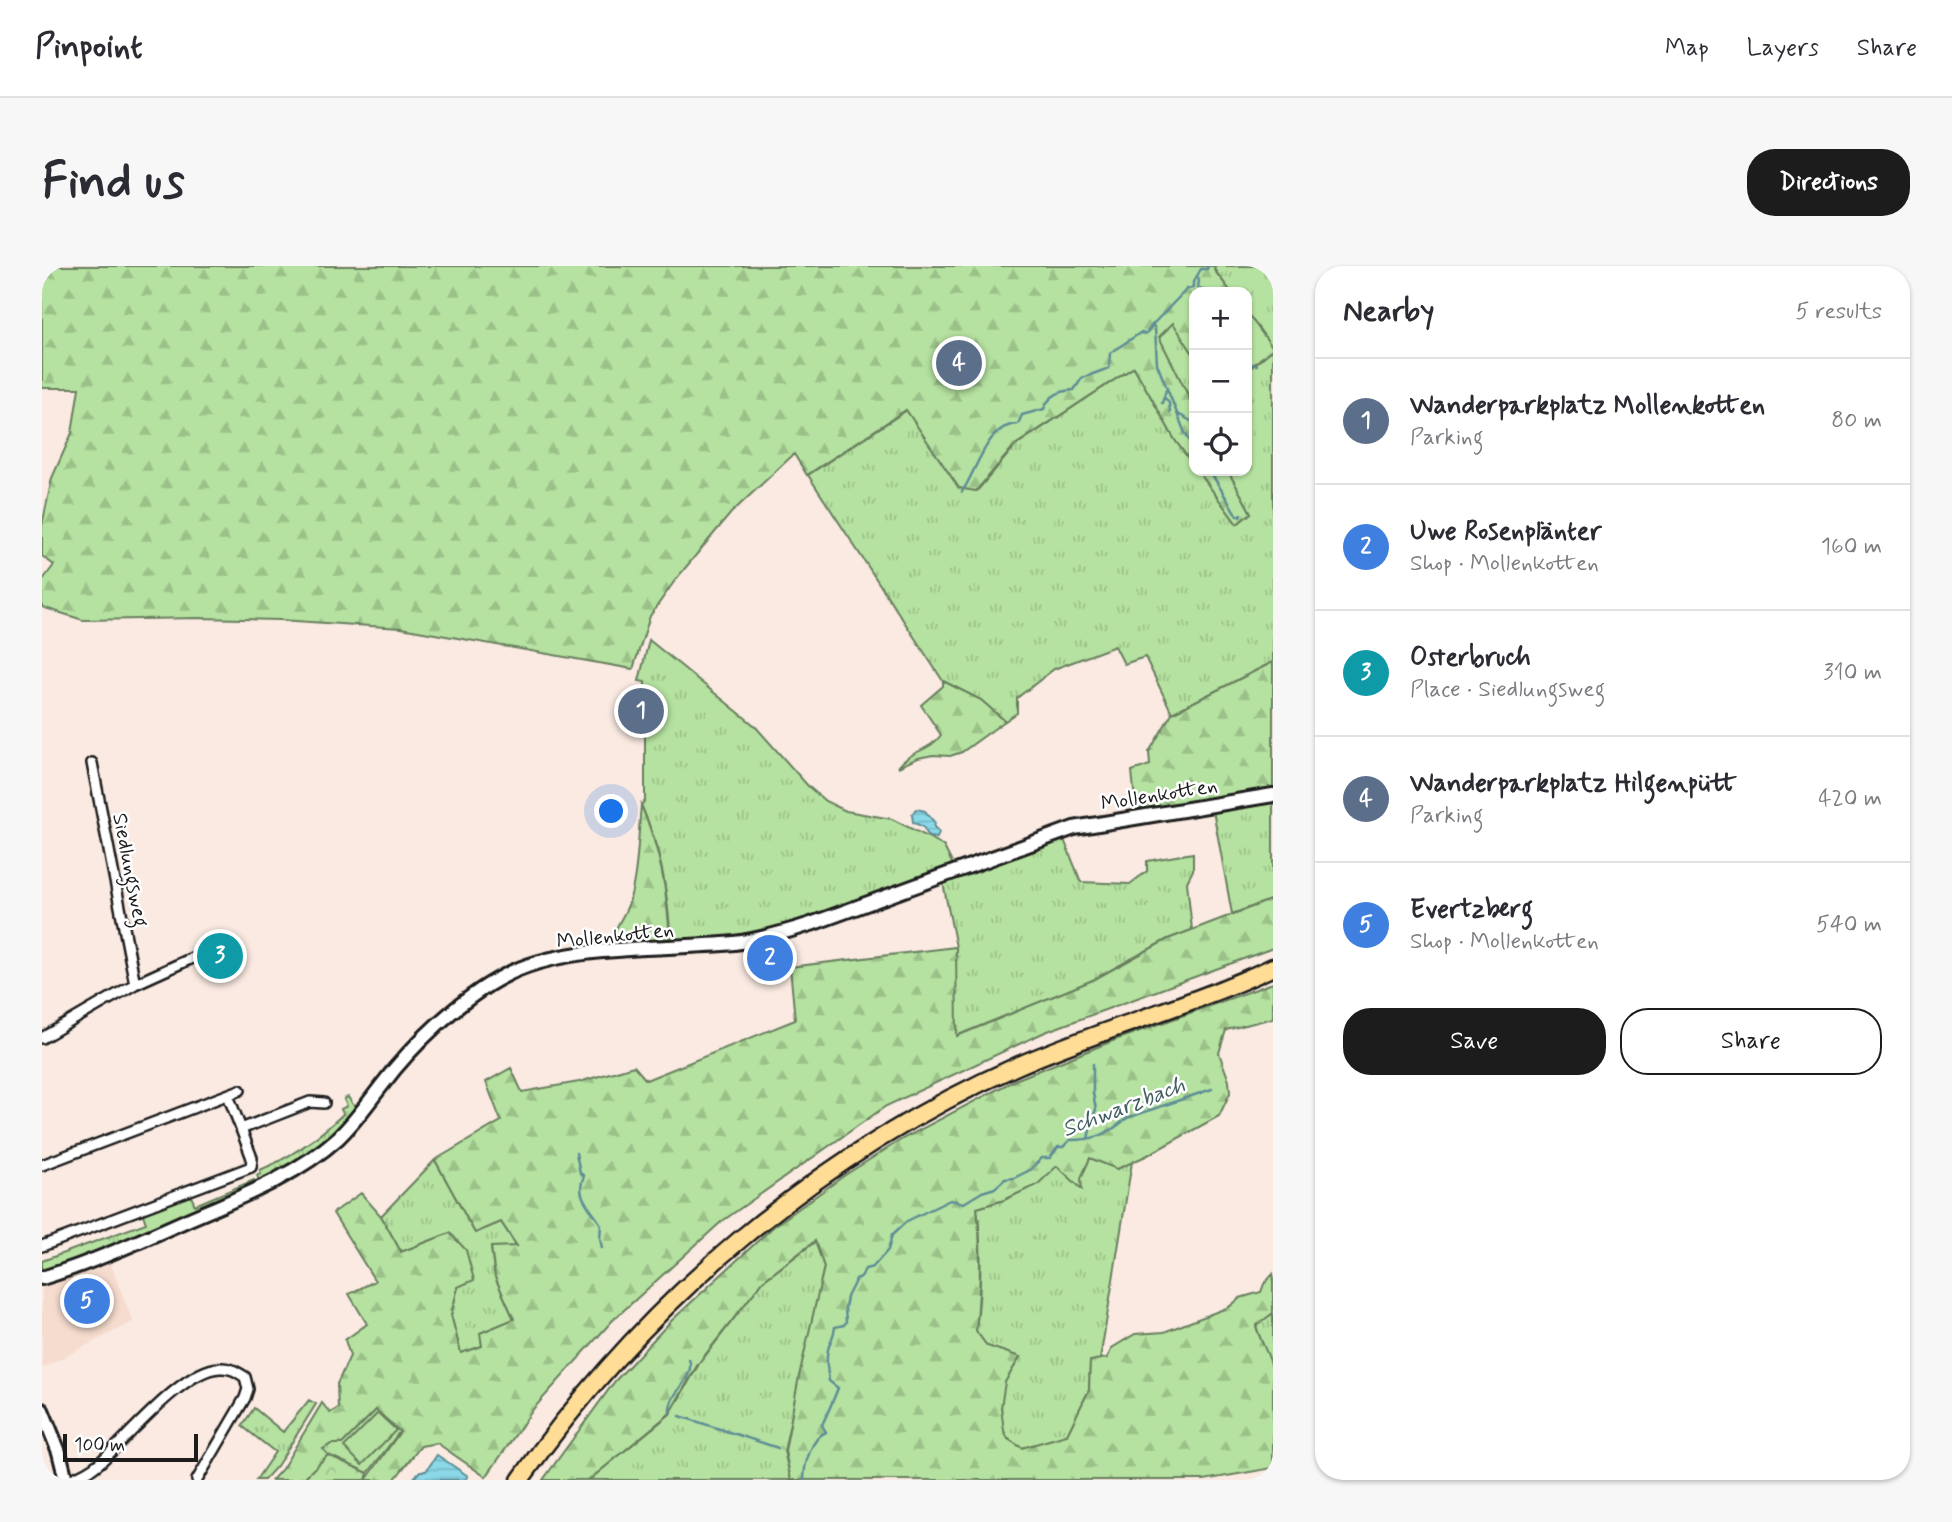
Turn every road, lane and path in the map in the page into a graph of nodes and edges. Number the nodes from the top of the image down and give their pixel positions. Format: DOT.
graph roads {
  1 [pos="92,763"];
  2 [pos="1273,795"];
  3 [pos="199,955"];
  4 [pos="1273,967"];
  5 [pos="1273,977"];
  6 [pos="135,984"];
  7 [pos="42,1038"];
  8 [pos="240,1090"];
  9 [pos="228,1095"];
  10 [pos="324,1103"];
  11 [pos="241,1129"];
  12 [pos="42,1165"];
  13 [pos="42,1246"];
  14 [pos="42,1278"];
  15 [pos="42,1410"];
  16 [pos="68,1480"];
  17 [pos="197,1480"];
  18 [pos="520,1480"];
  19 [pos="532,1480"];
  1 -- 6 [label="street, Siedlungsweg"];
  2 -- 14 [label="main road, Mollenkotten"];
  3 -- 6 [label="street"];
  4 -- 18 [label="highway"];
  5 -- 19 [label="highway"];
  6 -- 7 [label="street"];
  8 -- 9 [label="street"];
  9 -- 11 [label="street"];
  9 -- 12 [label="street"];
  10 -- 11 [label="street"];
  11 -- 13 [label="street"];
  15 -- 16 [label="main road"];
  16 -- 17 [label="street"];
}
